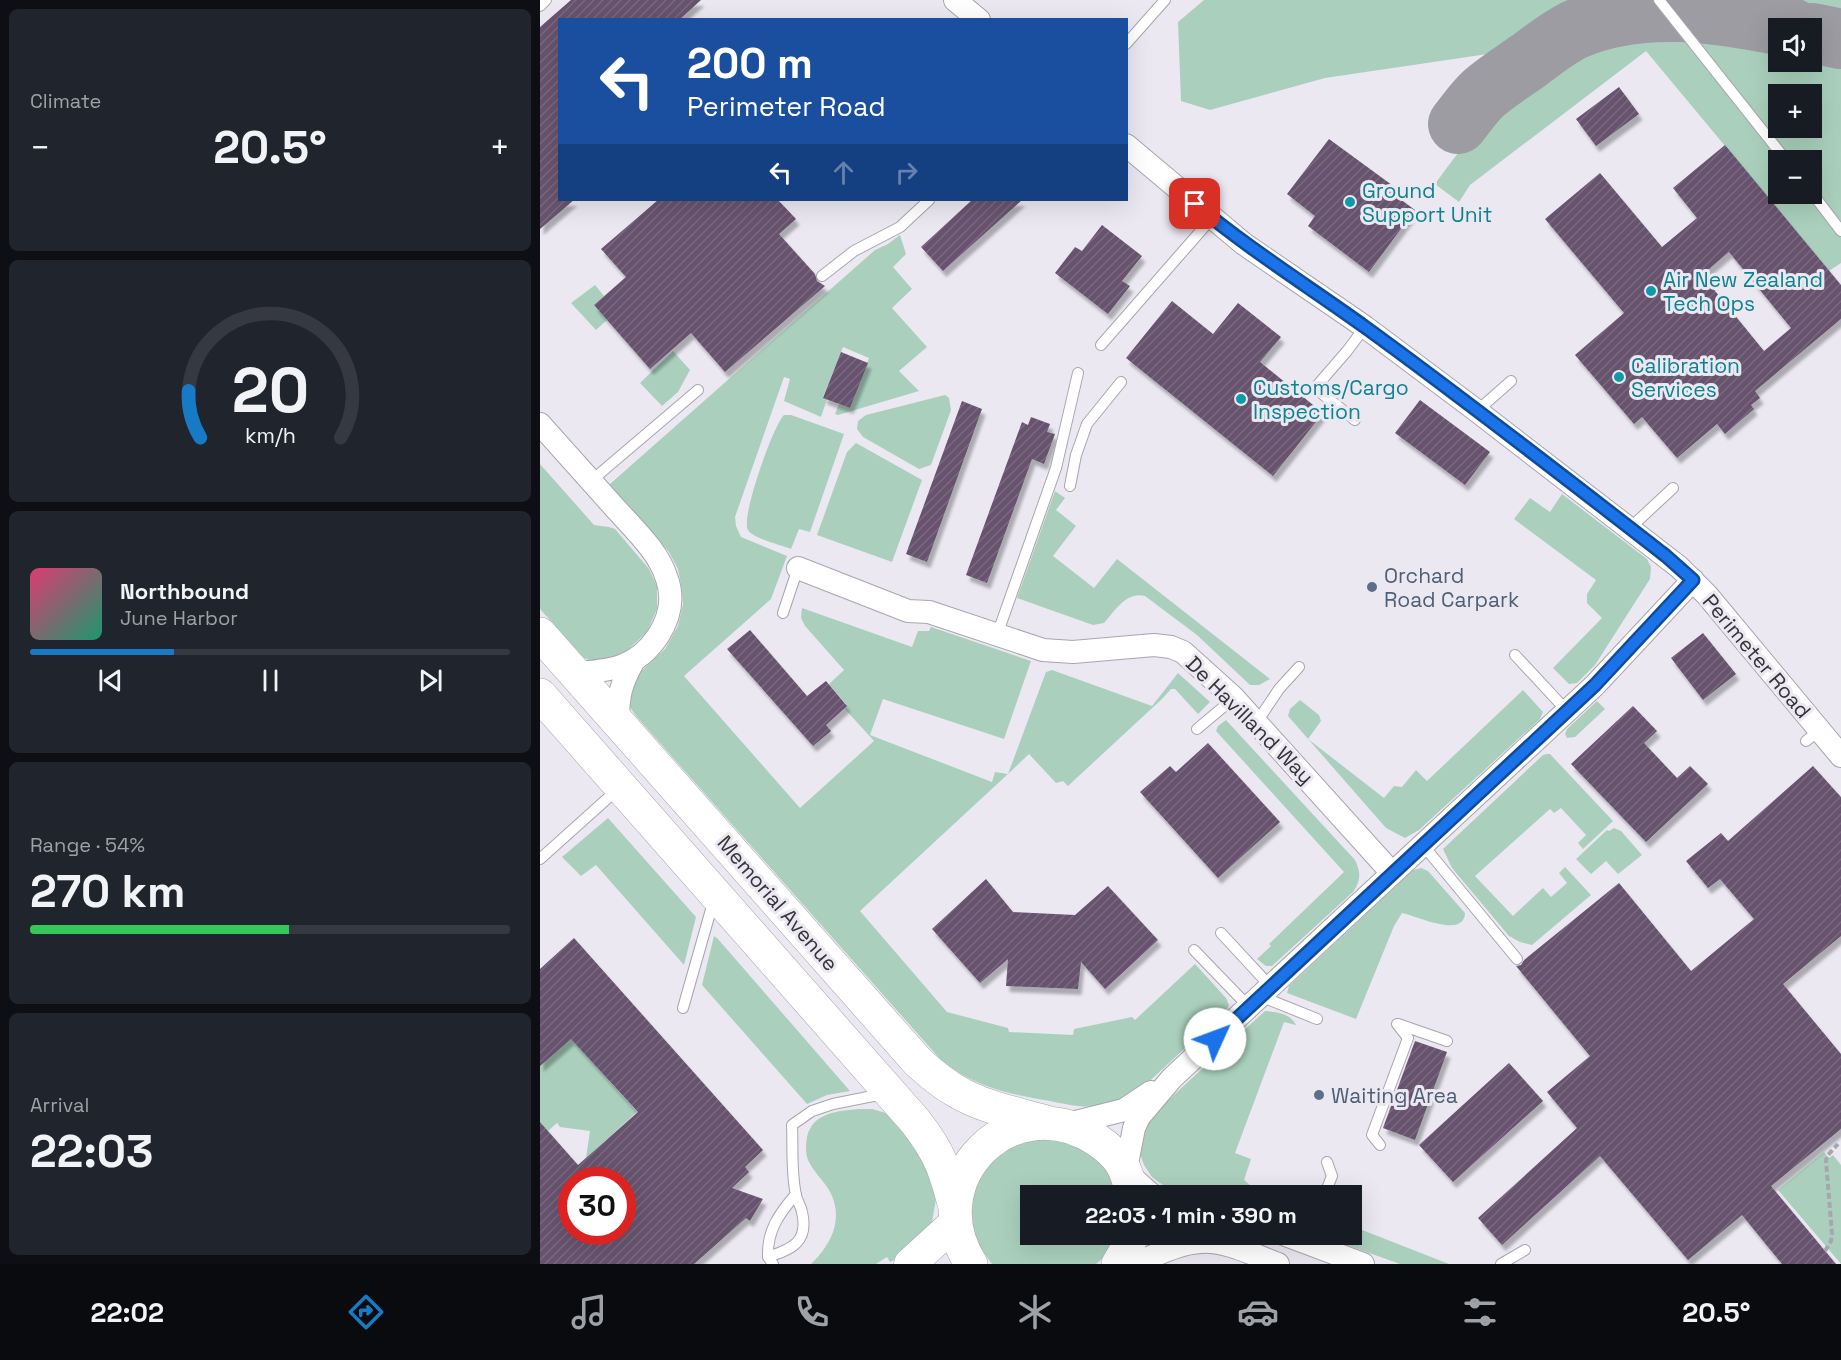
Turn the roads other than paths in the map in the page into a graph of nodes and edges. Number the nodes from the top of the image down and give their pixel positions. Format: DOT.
graph roads {
  1 [pos="546,0"];
  2 [pos="955,0"];
  3 [pos="1165,0"];
  4 [pos="1659,0"];
  5 [pos="540,6"];
  6 [pos="977,18"];
  7 [pos="1128,42"];
  8 [pos="1128,147"];
  9 [pos="1778,150"];
  10 [pos="928,201"];
  11 [pos="1820,204"];
  12 [pos="1212,218"];
  13 [pos="1841,231"];
  14 [pos="822,276"];
  15 [pos="1365,327"];
  16 [pos="1101,345"];
  17 [pos="1078,372"];
  18 [pos="1121,381"];
  19 [pos="1511,381"];
  20 [pos="698,390"];
  21 [pos="1477,411"];
  22 [pos="1355,420"];
  23 [pos="540,424"];
  24 [pos="591,481"];
  25 [pos="1070,486"];
  26 [pos="1673,488"];
  27 [pos="1630,528"];
  28 [pos="798,568"];
  29 [pos="1693,580"];
  30 [pos="783,613"];
  31 [pos="540,634"];
  32 [pos="997,635"];
  33 [pos="1515,655"];
  34 [pos="633,662"];
  35 [pos="1299,667"];
  36 [pos="574,673"];
  37 [pos="540,695"];
  38 [pos="1234,698"];
  39 [pos="1567,711"];
  40 [pos="618,721"];
  41 [pos="1257,722"];
  42 [pos="1197,729"];
  43 [pos="1841,756"];
  44 [pos="621,787"];
  45 [pos="1423,845"];
  46 [pos="540,859"];
  47 [pos="1392,873"];
  48 [pos="715,893"];
  49 [pos="1221,933"];
  50 [pos="1194,950"];
  51 [pos="1517,959"];
  52 [pos="1260,997"];
  53 [pos="683,1008"];
  54 [pos="1317,1018"];
  55 [pos="1447,1041"];
  56 [pos="1172,1078"];
  57 [pos="891,1092"];
  58 [pos="1057,1124"];
  59 [pos="1380,1145"];
  60 [pos="1327,1162"];
  61 [pos="1129,1180"];
  62 [pos="1328,1185"];
  63 [pos="796,1194"];
  64 [pos="955,1215"];
  65 [pos="1129,1245"];
  66 [pos="1312,1245"];
  67 [pos="1525,1250"];
  68 [pos="771,1260"];
  69 [pos="910,1264"];
  70 [pos="971,1264"];
  71 [pos="1118,1264"];
  72 [pos="1134,1264"];
  73 [pos="1278,1264"];
  74 [pos="1363,1264"];
  75 [pos="1501,1264"];
  1 -- 5 [label="lane"];
  2 -- 6 [label="street"];
  3 -- 7 [label="lane"];
  4 -- 9 [label="lane"];
  8 -- 12 [label="street, Perimeter Road"];
  10 -- 14 [label="lane"];
  11 -- 13 [label="lane"];
  12 -- 15 [label="street, Perimeter Road"];
  12 -- 16 [label="lane"];
  15 -- 21 [label="street, Perimeter Road"];
  15 -- 22 [label="lane"];
  17 -- 32 [label="lane"];
  18 -- 25 [label="lane"];
  19 -- 21 [label="lane"];
  20 -- 24 [label="lane"];
  21 -- 27 [label="street, Perimeter Road"];
  23 -- 24 [label="street"];
  24 -- 34 [label="street"];
  26 -- 27 [label="lane"];
  27 -- 29 [label="street, Perimeter Road"];
  28 -- 30 [label="lane"];
  28 -- 32 [label="street, De Havilland Way"];
  29 -- 39 [label="street"];
  29 -- 43 [label="street, Perimeter Road"];
  31 -- 36 [label="main road, Memorial Avenue"];
  32 -- 38 [label="street, De Havilland Way"];
  33 -- 39 [label="lane"];
  34 -- 36 [label="street"];
  34 -- 40 [label="street"];
  35 -- 41 [label="lane"];
  36 -- 40 [label="main road, Memorial Avenue"];
  37 -- 44 [label="main road, Memorial Avenue"];
  38 -- 41 [label="street, De Havilland Way"];
  38 -- 42 [label="lane"];
  39 -- 45 [label="street"];
  40 -- 58 [label="main road, Memorial Avenue"];
  41 -- 47 [label="street, De Havilland Way"];
  44 -- 46 [label="lane"];
  44 -- 48 [label="main road, Memorial Avenue"];
  45 -- 47 [label="street"];
  45 -- 51 [label="lane"];
  47 -- 52 [label="street"];
  48 -- 53 [label="lane"];
  48 -- 57 [label="main road, Memorial Avenue"];
  49 -- 52 [label="lane"];
  50 -- 52 [label="lane"];
  52 -- 54 [label="lane"];
  52 -- 56 [label="street"];
  55 -- 59 [label="lane"];
  56 -- 58 [label="street"];
  56 -- 61 [label="street"];
  57 -- 63 [label="lane"];
  57 -- 64 [label="main road, Memorial Avenue"];
  58 -- 61 [label="main road, Memorial Avenue"];
  58 -- 64 [label="main road"];
  60 -- 62 [label="lane"];
  63 -- 68 [label="lane"];
  63 -- 68 [label="lane"];
  64 -- 69 [label="street"];
  64 -- 70 [label="main road, Memorial Avenue"];
  65 -- 71 [label="main road"];
  66 -- 74 [label="street"];
  67 -- 75 [label="lane"];
  72 -- 73 [label="street"];
}
